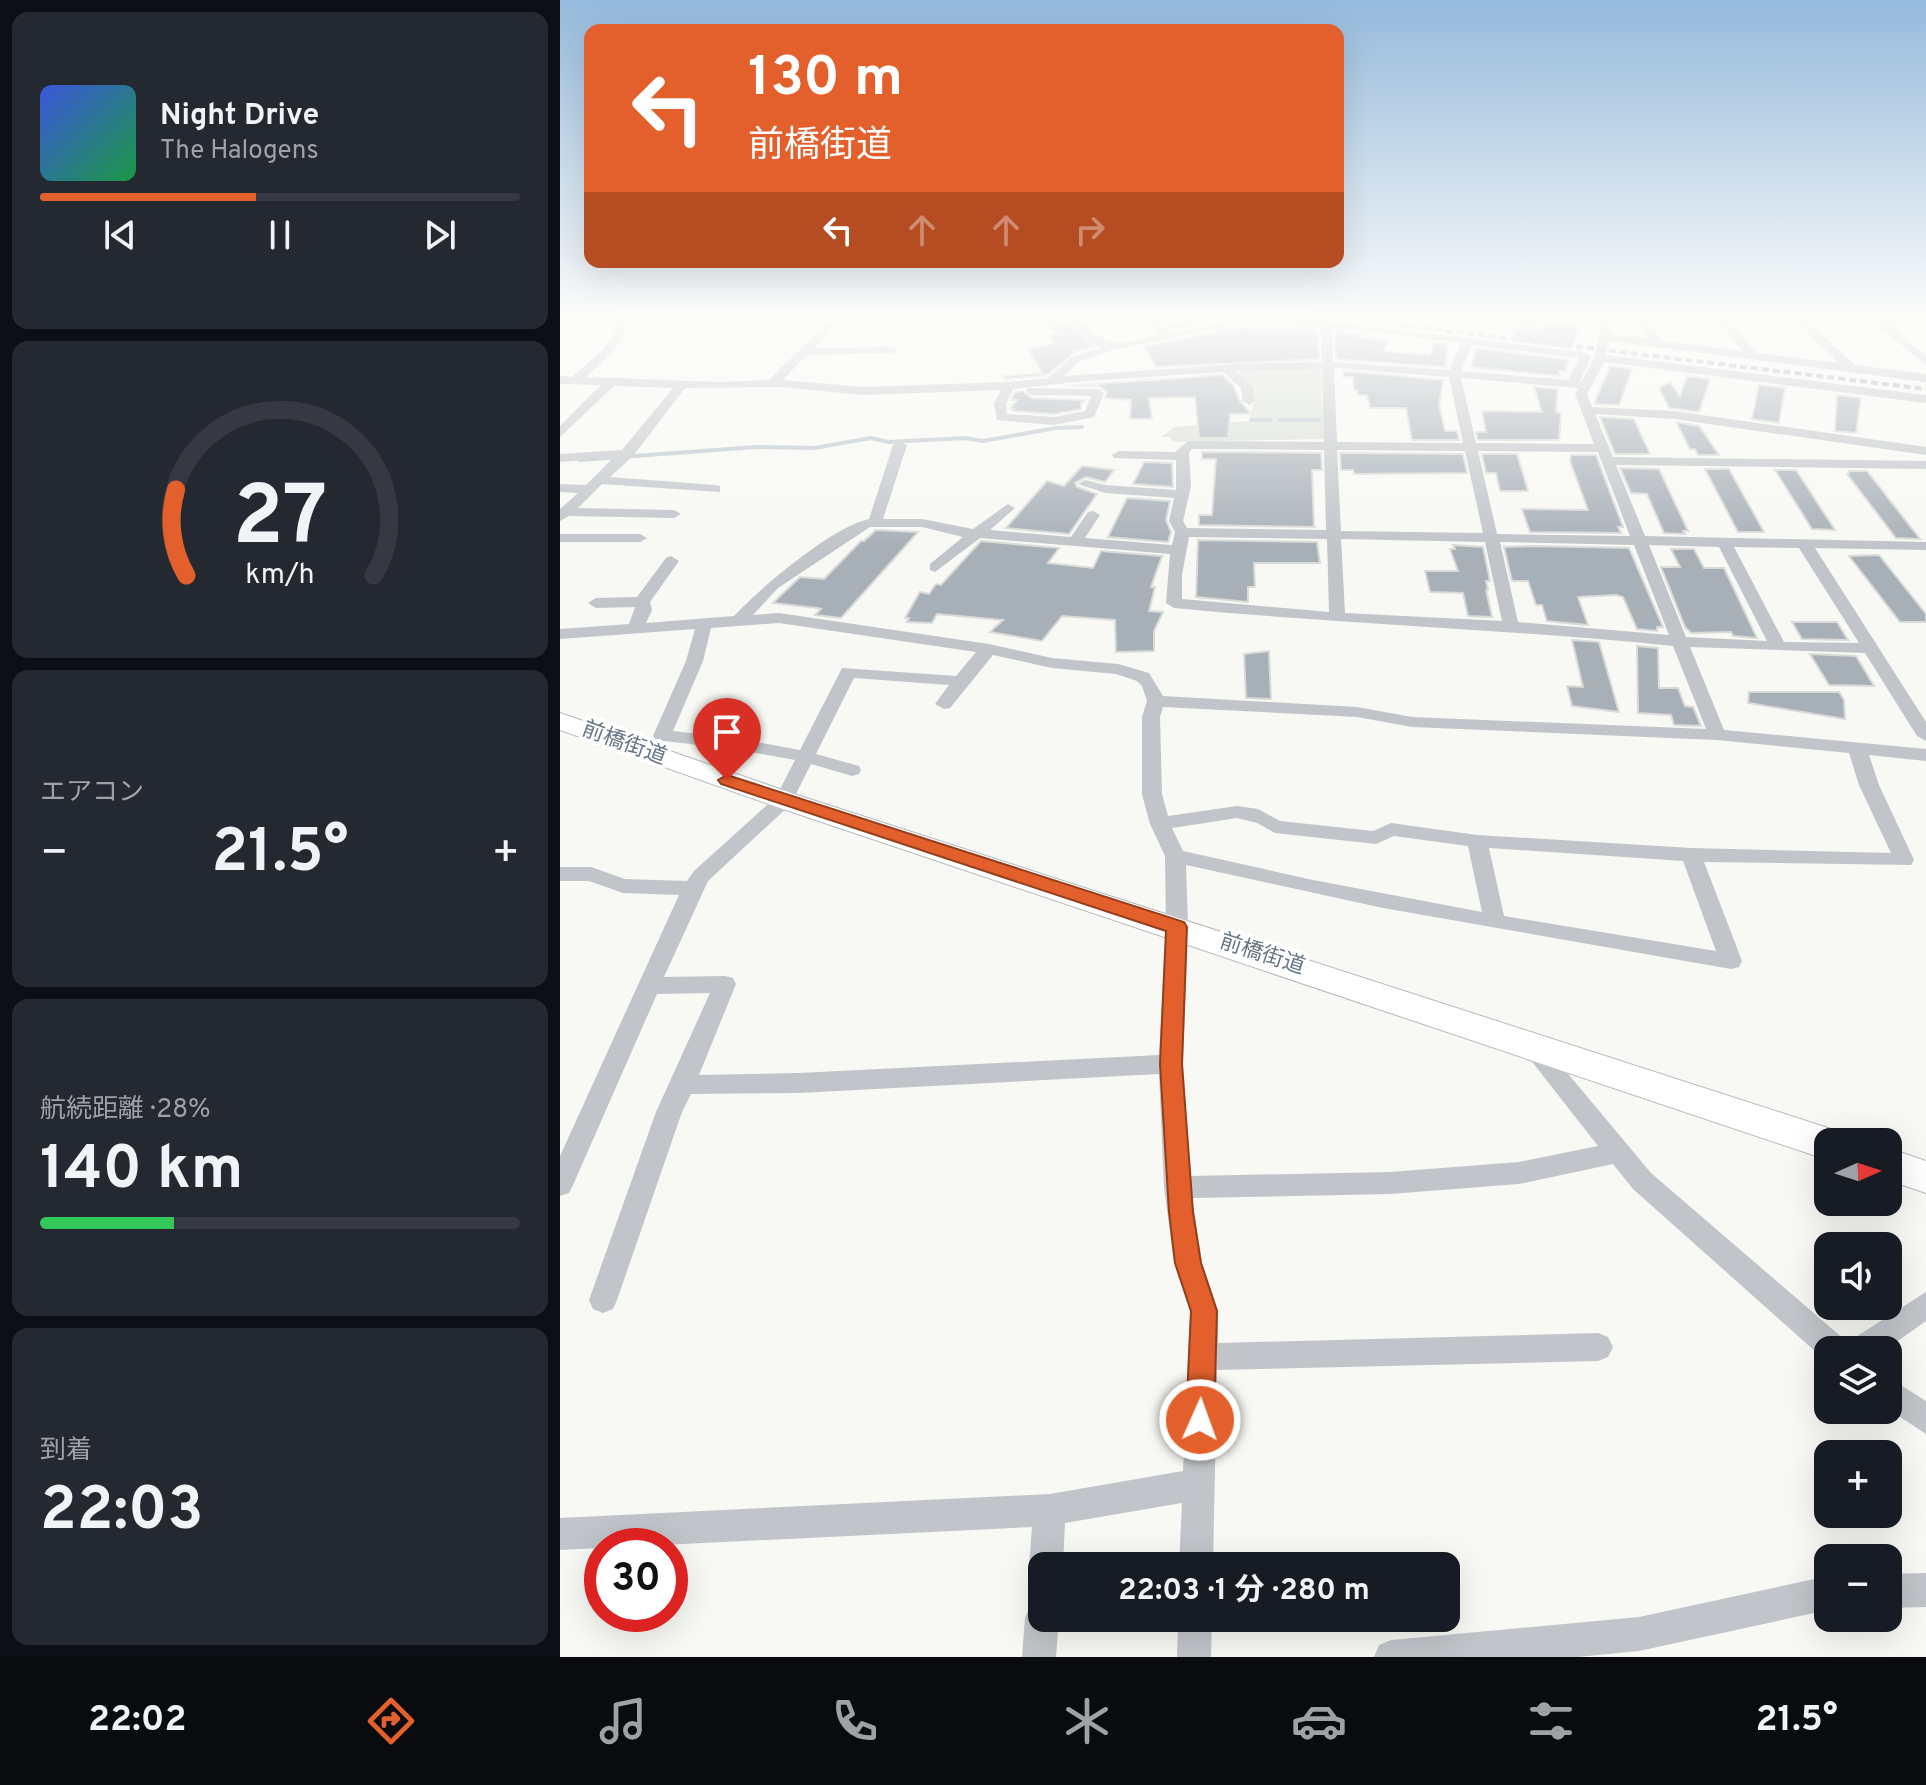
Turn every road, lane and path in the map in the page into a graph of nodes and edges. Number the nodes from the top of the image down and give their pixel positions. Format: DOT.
graph roads {
  1 [pos="600,393"];
  2 [pos="675,393"];
  3 [pos="1005,393"];
  4 [pos="1098,393"];
  5 [pos="1248,393"];
  6 [pos="1329,393"];
  7 [pos="1459,393"];
  8 [pos="1581,393"];
  9 [pos="1881,393"];
  10 [pos="1926,399"];
  11 [pos="1249,401"];
  12 [pos="1587,410"];
  13 [pos="560,433"];
  14 [pos="1331,444"];
  15 [pos="900,445"];
  16 [pos="1471,446"];
  17 [pos="1926,451"];
  18 [pos="628,453"];
  19 [pos="1119,455"];
  20 [pos="1605,455"];
  21 [pos="1182,456"];
  22 [pos="560,458"];
  23 [pos="1926,465"];
  24 [pos="595,484"];
  25 [pos="1085,484"];
  26 [pos="560,488"];
  27 [pos="715,489"];
  28 [pos="1181,494"];
  29 [pos="1008,508"];
  30 [pos="563,514"];
  31 [pos="674,514"];
  32 [pos="1093,515"];
  33 [pos="875,522"];
  34 [pos="975,532"];
  35 [pos="1182,532"];
  36 [pos="1334,536"];
  37 [pos="560,538"];
  38 [pos="640,538"];
  39 [pos="1492,539"];
  40 [pos="1076,541"];
  41 [pos="1639,542"];
  42 [pos="1725,544"];
  43 [pos="1805,545"];
  44 [pos="1926,546"];
  45 [pos="1180,550"];
  46 [pos="671,561"];
  47 [pos="935,567"];
  48 [pos="642,602"];
  49 [pos="596,603"];
  50 [pos="1337,617"];
  51 [pos="740,619"];
  52 [pos="703,624"];
  53 [pos="1511,626"];
  54 [pos="635,629"];
  55 [pos="560,634"];
  56 [pos="1681,641"];
  57 [pos="1778,647"];
  58 [pos="1869,648"];
  59 [pos="989,649"];
  60 [pos="959,681"];
  61 [pos="1156,701"];
  62 [pos="944,704"];
  63 [pos="560,721"];
  64 [pos="1717,735"];
  65 [pos="1926,736"];
  66 [pos="1857,748"];
  67 [pos="681,749"];
  68 [pos="1926,755"];
  69 [pos="804,757"];
  70 [pos="852,770"];
  71 [pos="784,800"];
  72 [pos="1160,824"];
  73 [pos="1477,841"];
  74 [pos="1691,855"];
  75 [pos="1175,856"];
  76 [pos="561,876"];
  77 [pos="693,888"];
  78 [pos="1495,922"];
  79 [pos="1177,927"];
  80 [pos="650,986"];
  81 [pos="1530,1045"];
  82 [pos="1171,1064"];
  83 [pos="683,1085"];
  84 [pos="1814,1139"];
  85 [pos="569,1145"];
  86 [pos="1618,1152"];
  87 [pos="1902,1169"];
  88 [pos="1926,1177"];
  89 [pos="560,1185"];
  90 [pos="1177,1187"];
  91 [pos="603,1300"];
  92 [pos="1926,1305"];
  93 [pos="1819,1336"];
  94 [pos="1881,1336"];
  95 [pos="1598,1347"];
  96 [pos="1202,1357"];
  97 [pos="1902,1401"];
  98 [pos="1926,1419"];
  99 [pos="1198,1484"];
  100 [pos="1050,1510"];
  101 [pos="560,1534"];
  102 [pos="1047,1552"];
  103 [pos="1196,1552"];
  104 [pos="1926,1590"];
  105 [pos="1902,1591"];
  106 [pos="1814,1596"];
  107 [pos="1041,1632"];
  108 [pos="1195,1632"];
  109 [pos="1039,1657"];
  110 [pos="1194,1657"];
  111 [pos="1391,1657"];
  1 -- 13 [label="street"];
  2 -- 18 [label="street"];
  3 -- 4 [label="street"];
  5 -- 11 [label="street"];
  6 -- 14 [label="street"];
  7 -- 16 [label="street"];
  8 -- 12 [label="street"];
  9 -- 10 [label="street"];
  12 -- 17 [label="street"];
  12 -- 20 [label="street"];
  14 -- 16 [label="street"];
  14 -- 21 [label="street"];
  14 -- 36 [label="street"];
  15 -- 33 [label="street"];
  16 -- 20 [label="street"];
  16 -- 39 [label="street"];
  18 -- 22 [label="street"];
  18 -- 24 [label="street"];
  19 -- 21 [label="street"];
  20 -- 23 [label="street"];
  20 -- 41 [label="street"];
  21 -- 28 [label="street"];
  24 -- 26 [label="street"];
  24 -- 27 [label="street"];
  24 -- 30 [label="street"];
  25 -- 28 [label="street"];
  28 -- 35 [label="street"];
  29 -- 34 [label="street"];
  30 -- 31 [label="street"];
  32 -- 40 [label="street"];
  33 -- 34 [label="street"];
  33 -- 51 [label="street"];
  34 -- 40 [label="street"];
  34 -- 47 [label="street"];
  35 -- 36 [label="street"];
  35 -- 45 [label="street"];
  36 -- 39 [label="street"];
  36 -- 50 [label="street"];
  37 -- 38 [label="street"];
  39 -- 41 [label="street"];
  39 -- 53 [label="street"];
  40 -- 45 [label="street"];
  41 -- 42 [label="street"];
  41 -- 56 [label="street"];
  42 -- 43 [label="street"];
  42 -- 57 [label="street"];
  43 -- 44 [label="street"];
  43 -- 58 [label="street"];
  45 -- 50 [label="street"];
  46 -- 48 [label="street"];
  48 -- 49 [label="street"];
  48 -- 54 [label="street"];
  50 -- 53 [label="street"];
  51 -- 52 [label="street"];
  51 -- 59 [label="street"];
  52 -- 54 [label="street"];
  52 -- 67 [label="street"];
  53 -- 56 [label="street"];
  54 -- 55 [label="street"];
  56 -- 57 [label="street"];
  56 -- 64 [label="street"];
  57 -- 58 [label="street"];
  58 -- 65 [label="street"];
  59 -- 60 [label="street"];
  59 -- 61 [label="street"];
  60 -- 62 [label="street"];
  60 -- 69 [label="street"];
  61 -- 64 [label="street"];
  61 -- 72 [label="street"];
  63 -- 67 [label="main road, 前橋街道"];
  64 -- 66 [label="street"];
  66 -- 68 [label="street"];
  66 -- 74 [label="street"];
  67 -- 69 [label="street"];
  67 -- 71 [label="main road, 前橋街道"];
  69 -- 70 [label="street"];
  69 -- 71 [label="street"];
  71 -- 77 [label="street"];
  71 -- 79 [label="main road, 前橋街道"];
  72 -- 73 [label="street"];
  72 -- 75 [label="street"];
  73 -- 74 [label="street"];
  73 -- 78 [label="street"];
  74 -- 78 [label="street"];
  75 -- 78 [label="street"];
  75 -- 79 [label="street"];
  76 -- 77 [label="street"];
  77 -- 80 [label="street"];
  79 -- 81 [label="main road, 前橋街道"];
  79 -- 82 [label="street"];
  80 -- 83 [label="street"];
  80 -- 85 [label="street"];
  81 -- 84 [label="main road, 前橋街道"];
  81 -- 86 [label="street"];
  82 -- 83 [label="street"];
  82 -- 90 [label="street"];
  83 -- 91 [label="street"];
  85 -- 89 [label="street"];
  86 -- 90 [label="street"];
  86 -- 93 [label="street"];
  87 -- 88 [label="main road"];
  90 -- 96 [label="street"];
  92 -- 94 [label="street"];
  95 -- 96 [label="street"];
  96 -- 99 [label="street"];
  97 -- 98 [label="street"];
  99 -- 100 [label="street"];
  99 -- 103 [label="street"];
  100 -- 101 [label="street"];
  100 -- 102 [label="street"];
  104 -- 105 [label="street"];
  106 -- 111 [label="street"];
  107 -- 109 [label="street"];
  108 -- 110 [label="street"];
}
